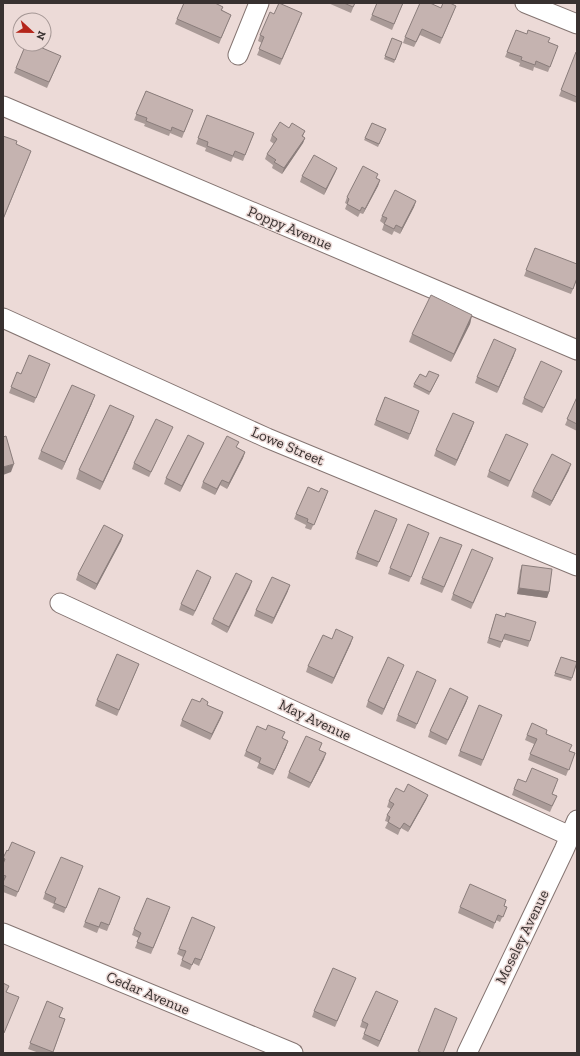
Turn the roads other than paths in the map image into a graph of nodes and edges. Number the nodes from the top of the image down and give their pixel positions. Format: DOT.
graph roads {
  1 [pos="259,3"];
  2 [pos="525,3"];
  3 [pos="577,24"];
  4 [pos="238,55"];
  5 [pos="3,106"];
  6 [pos="4,320"];
  7 [pos="577,350"];
  8 [pos="577,566"];
  9 [pos="60,603"];
  10 [pos="572,841"];
  11 [pos="3,933"];
  12 [pos="293,1053"];
  13 [pos="467,1053"];
  1 -- 4 [label="street"];
  2 -- 3 [label="street"];
  5 -- 7 [label="street, Poppy Avenue"];
  6 -- 8 [label="street, Lowe Street"];
  9 -- 10 [label="street, May Avenue"];
  10 -- 13 [label="street, Moseley Avenue"];
  11 -- 12 [label="street, Cedar Avenue"];
}
